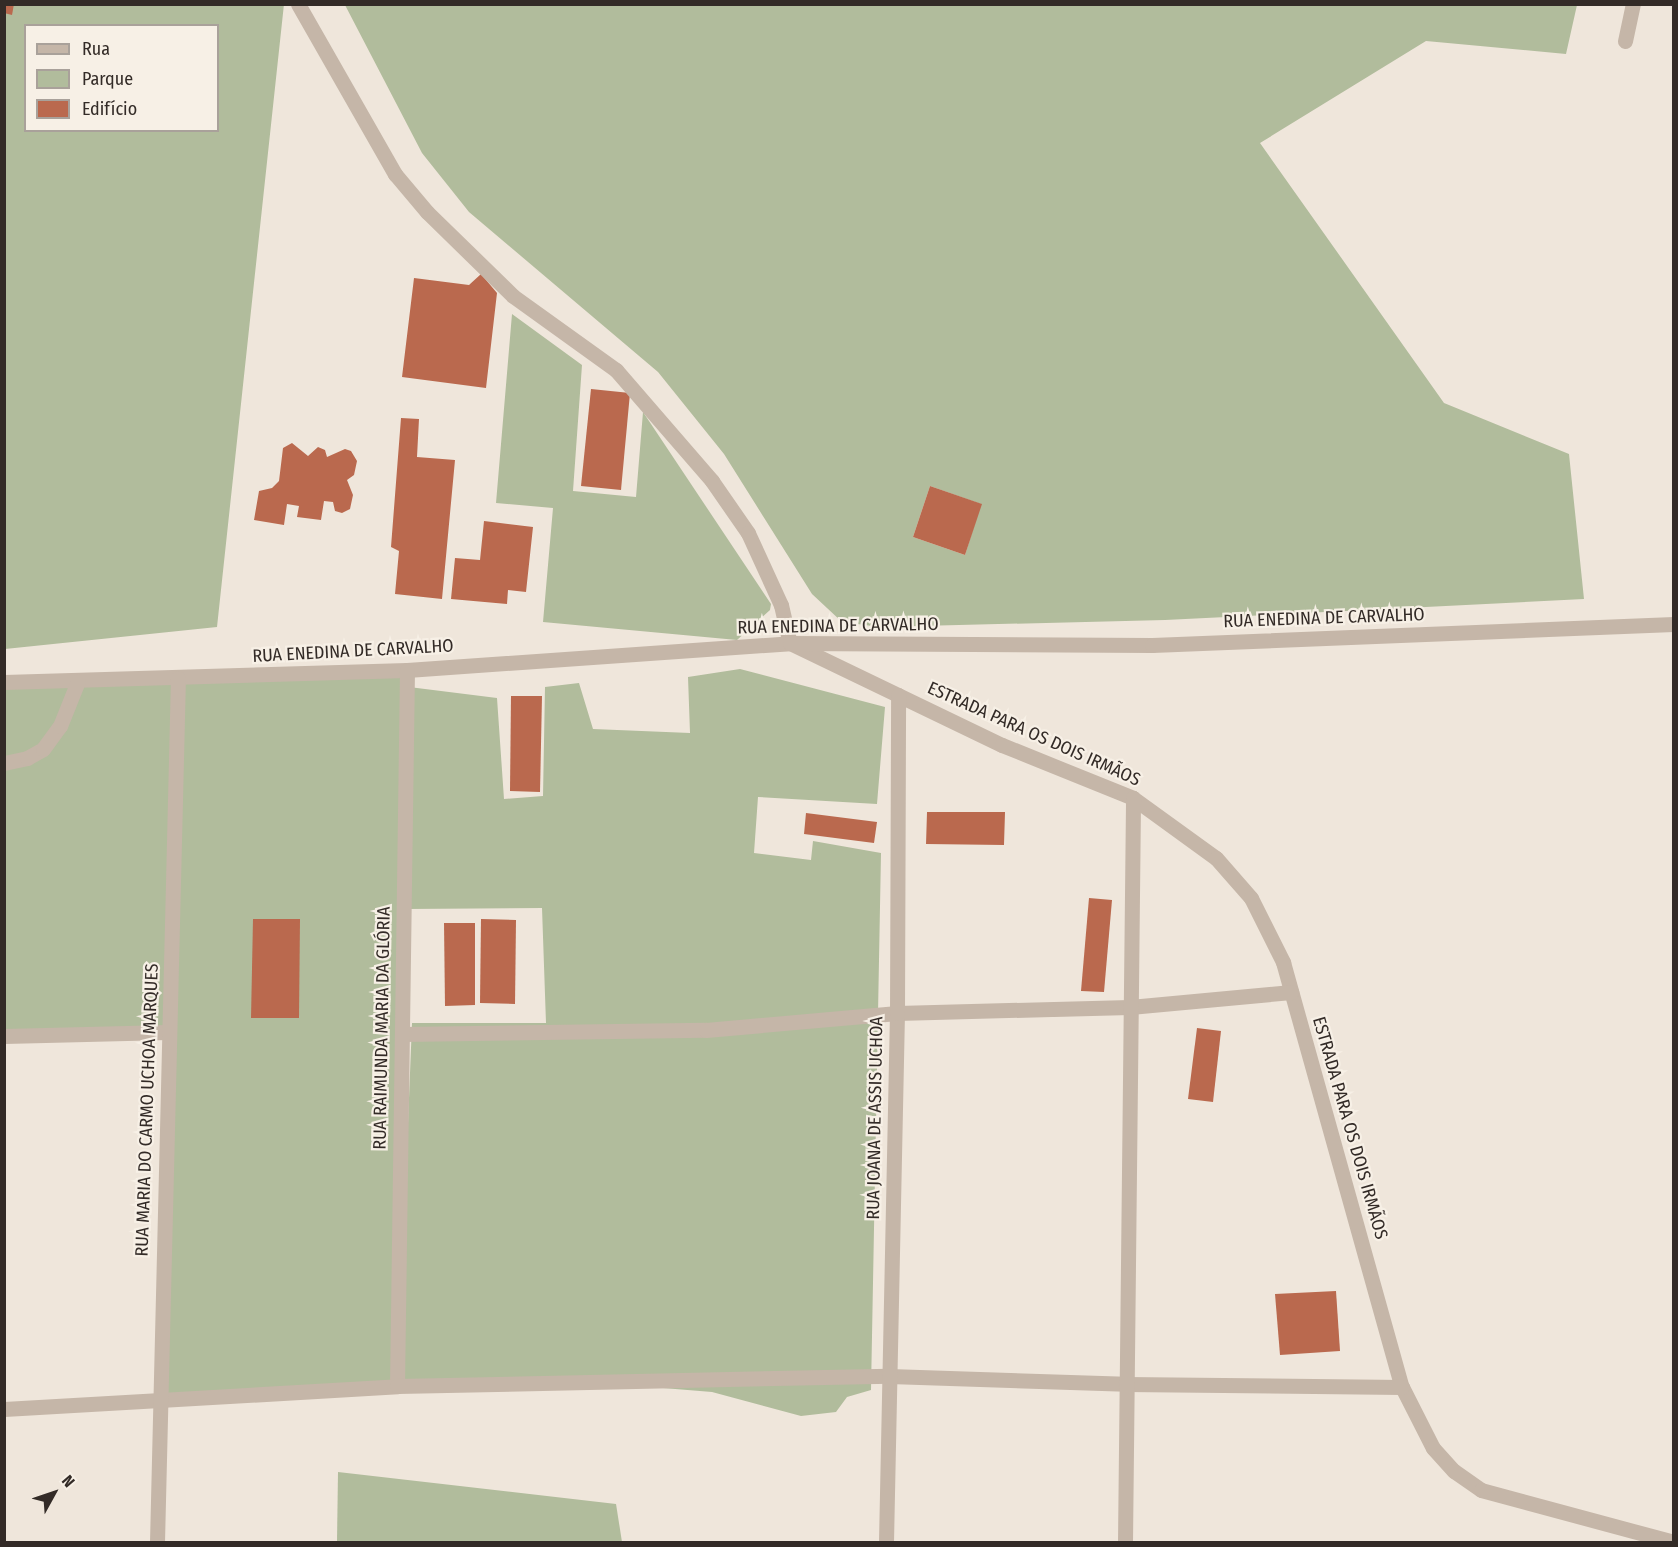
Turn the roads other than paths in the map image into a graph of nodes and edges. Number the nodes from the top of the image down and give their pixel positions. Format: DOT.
graph roads {
  1 [pos="298,4"];
  2 [pos="1633,4"];
  3 [pos="1625,41"];
  4 [pos="1674,624"];
  5 [pos="790,644"];
  6 [pos="407,670"];
  7 [pos="178,678"];
  8 [pos="78,681"];
  9 [pos="4,682"];
  10 [pos="898,695"];
  11 [pos="4,763"];
  12 [pos="1133,798"];
  13 [pos="1291,992"];
  14 [pos="1130,1007"];
  15 [pos="897,1013"];
  16 [pos="168,1032"];
  17 [pos="402,1034"];
  18 [pos="4,1036"];
  19 [pos="889,1376"];
  20 [pos="1125,1384"];
  21 [pos="397,1386"];
  22 [pos="1402,1387"];
  23 [pos="159,1400"];
  24 [pos="4,1409"];
  25 [pos="157,1542"];
  26 [pos="886,1542"];
  27 [pos="1125,1542"];
  28 [pos="1674,1542"];
  1 -- 5 [label="street"];
  2 -- 3 [label="street"];
  4 -- 5 [label="street, RUA ENEDINA DE CARVALHO"];
  5 -- 6 [label="street, RUA ENEDINA DE CARVALHO"];
  5 -- 10 [label="street, ESTRADA PARA OS DOIS IRMÃOS"];
  6 -- 7 [label="street, RUA ENEDINA DE CARVALHO"];
  6 -- 17 [label="street, RUA RAIMUNDA MARIA DA GLÓRIA"];
  7 -- 8 [label="street, RUA ENEDINA DE CARVALHO"];
  7 -- 16 [label="street, RUA MARIA DO CARMO UCHOA MARQUES"];
  8 -- 9 [label="street, RUA ENEDINA DE CARVALHO"];
  8 -- 11 [label="street"];
  10 -- 12 [label="street, ESTRADA PARA OS DOIS IRMÃOS"];
  10 -- 15 [label="street, RUA JOANA DE ASSIS UCHOA"];
  12 -- 13 [label="street, ESTRADA PARA OS DOIS IRMÃOS"];
  12 -- 14 [label="street"];
  13 -- 14 [label="street"];
  13 -- 22 [label="street, ESTRADA PARA OS DOIS IRMÃOS"];
  14 -- 15 [label="street"];
  14 -- 20 [label="street"];
  15 -- 17 [label="street"];
  15 -- 19 [label="street, RUA JOANA DE ASSIS UCHOA"];
  16 -- 18 [label="street"];
  16 -- 23 [label="street, RUA MARIA DO CARMO UCHOA MARQUES"];
  17 -- 21 [label="street, RUA RAIMUNDA MARIA DA GLÓRIA"];
  19 -- 20 [label="street"];
  19 -- 21 [label="street"];
  19 -- 26 [label="street, RUA JOANA DE ASSIS UCHOA"];
  20 -- 22 [label="street"];
  20 -- 27 [label="street"];
  21 -- 23 [label="street"];
  22 -- 28 [label="street, ESTRADA PARA OS DOIS IRMÃOS"];
  23 -- 24 [label="street"];
  23 -- 25 [label="street, RUA MARIA DO CARMO UCHOA MARQUES"];
}
